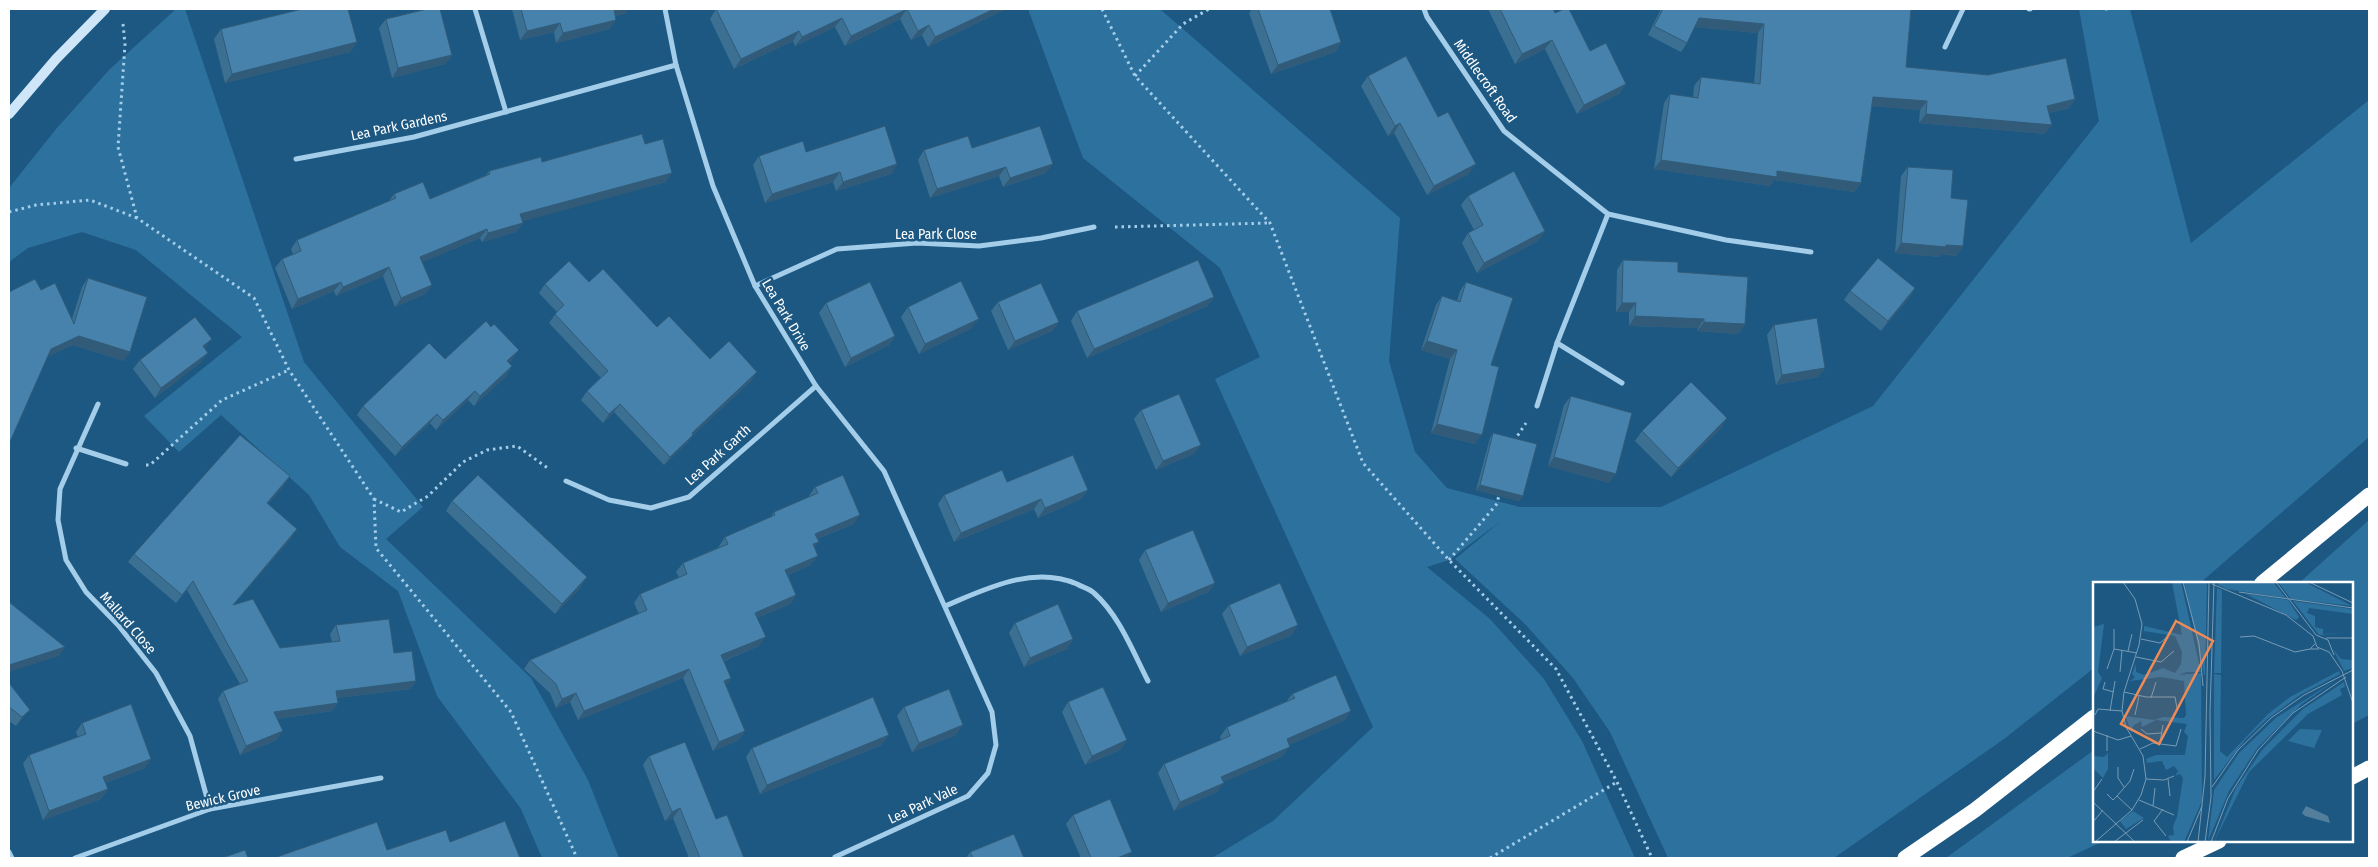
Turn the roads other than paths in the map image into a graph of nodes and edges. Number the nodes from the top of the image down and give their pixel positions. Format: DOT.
graph roads {
  1 [pos="105,9"];
  2 [pos="475,9"];
  3 [pos="665,9"];
  4 [pos="1424,9"];
  5 [pos="1962,9"];
  6 [pos="1945,46"];
  7 [pos="676,65"];
  8 [pos="506,112"];
  9 [pos="9,114"];
  10 [pos="296,158"];
  11 [pos="1608,214"];
  12 [pos="1094,227"];
  13 [pos="1811,252"];
  14 [pos="755,286"];
  15 [pos="1557,343"];
  16 [pos="1622,383"];
  17 [pos="816,386"];
  18 [pos="98,404"];
  19 [pos="1537,406"];
  20 [pos="76,448"];
  21 [pos="126,464"];
  22 [pos="566,481"];
  23 [pos="2369,495"];
  24 [pos="2263,582"];
  25 [pos="945,606"];
  26 [pos="1148,681"];
  27 [pos="2093,718"];
  28 [pos="2369,768"];
  29 [pos="2353,776"];
  30 [pos="381,778"];
  31 [pos="210,809"];
  32 [pos="2217,842"];
  33 [pos="9,852"];
  34 [pos="835,857"];
  35 [pos="12,858"];
  36 [pos="75,858"];
  37 [pos="1905,858"];
  38 [pos="2183,858"];
  1 -- 9 [label="street"];
  2 -- 8 [label="street"];
  3 -- 7 [label="street, Lea Park Drive"];
  4 -- 11 [label="street, Middlecroft Road"];
  5 -- 6 [label="street"];
  7 -- 8 [label="street, Lea Park Gardens"];
  7 -- 14 [label="street, Lea Park Drive"];
  8 -- 10 [label="street, Lea Park Gardens"];
  11 -- 13 [label="street, Middlecroft Road"];
  11 -- 15 [label="street"];
  12 -- 14 [label="street, Lea Park Close"];
  14 -- 17 [label="street, Lea Park Drive"];
  15 -- 16 [label="street"];
  15 -- 19 [label="street"];
  17 -- 22 [label="street, Lea Park Garth"];
  17 -- 25 [label="street, Lea Park Drive"];
  18 -- 20 [label="street, Mallard Close"];
  20 -- 21 [label="street"];
  20 -- 31 [label="street, Mallard Close"];
  23 -- 24 [label="highway"];
  25 -- 26 [label="street"];
  25 -- 34 [label="street, Lea Park Vale"];
  27 -- 37 [label="highway"];
  28 -- 29 [label="highway"];
  30 -- 31 [label="street, Bewick Grove"];
  31 -- 36 [label="street, Bewick Grove"];
  32 -- 38 [label="highway"];
  33 -- 35 [label="street"];
}
